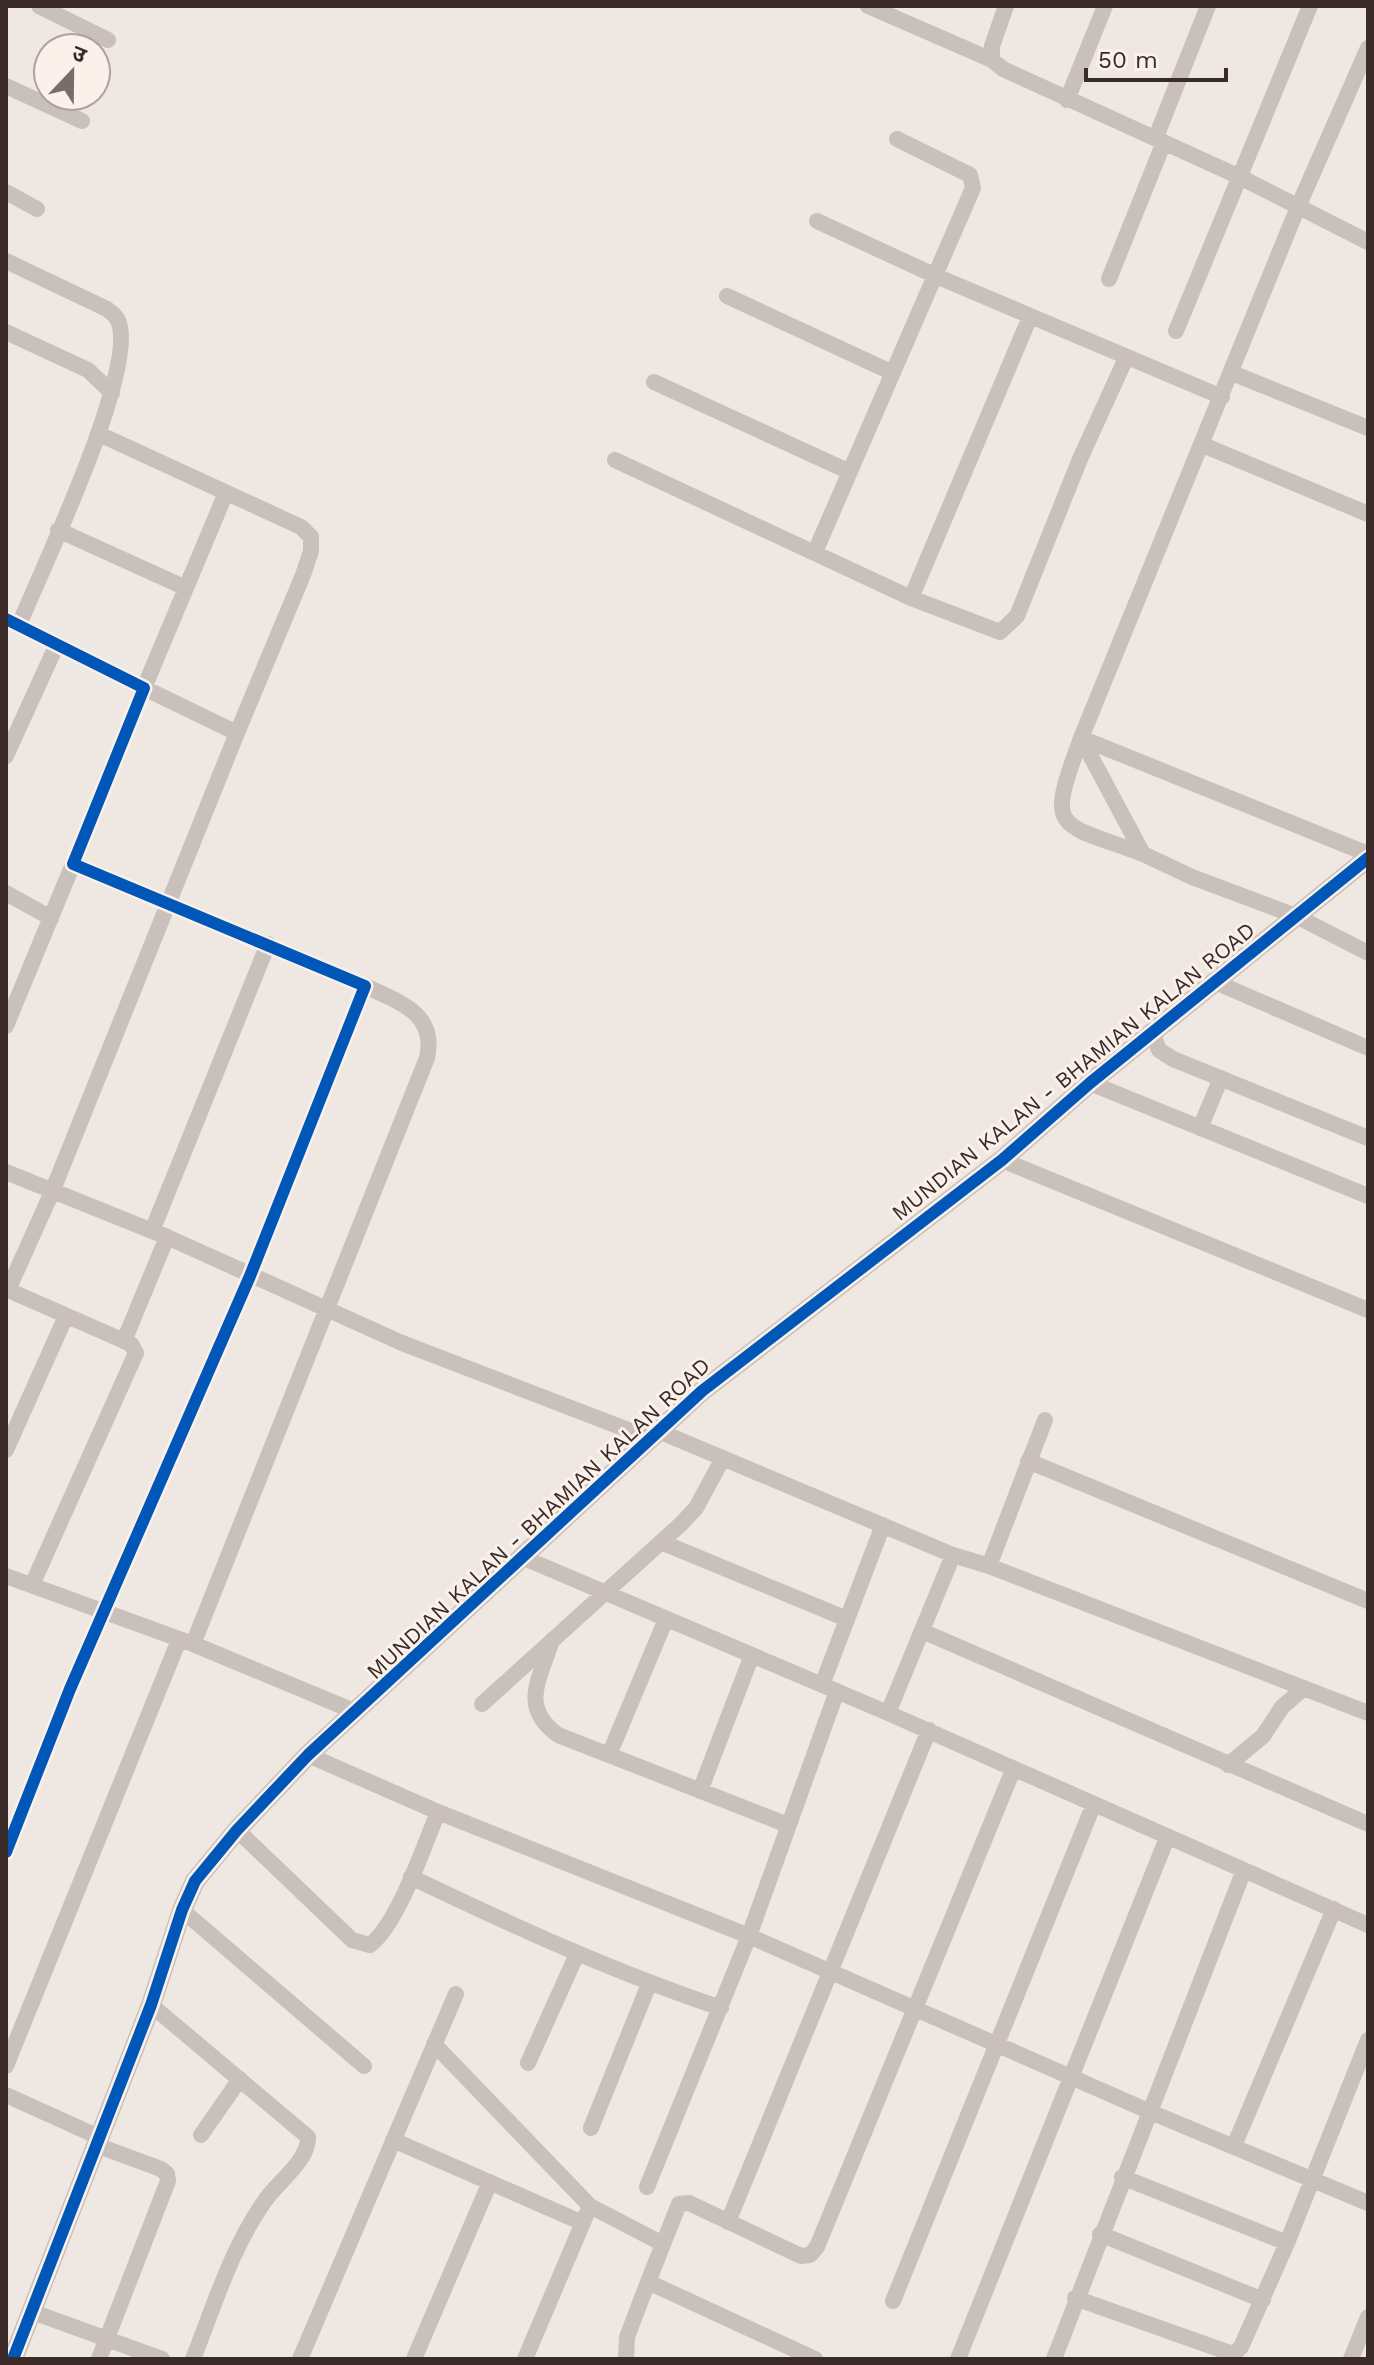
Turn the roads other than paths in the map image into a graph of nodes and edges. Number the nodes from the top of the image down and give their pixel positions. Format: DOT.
graph roads {
  1 [pos="39,6"];
  2 [pos="868,6"];
  3 [pos="1006,6"];
  4 [pos="1105,6"];
  5 [pos="1208,6"];
  6 [pos="1310,6"];
  7 [pos="903,13"];
  8 [pos="92,32"];
  9 [pos="1368,48"];
  10 [pos="992,60"];
  11 [pos="6,86"];
  12 [pos="1067,100"];
  13 [pos="82,121"];
  14 [pos="897,139"];
  15 [pos="1160,140"];
  16 [pos="1240,177"];
  17 [pos="6,192"];
  18 [pos="1298,207"];
  19 [pos="37,209"];
  20 [pos="817,221"];
  21 [pos="1368,242"];
  22 [pos="8,268"];
  23 [pos="936,276"];
  24 [pos="1109,279"];
  25 [pos="727,296"];
  26 [pos="1030,317"];
  27 [pos="1176,331"];
  28 [pos="6,332"];
  29 [pos="1126,358"];
  30 [pos="893,373"];
  31 [pos="1232,373"];
  32 [pos="654,382"];
  33 [pos="106,387"];
  34 [pos="1222,397"];
  35 [pos="1368,428"];
  36 [pos="99,434"];
  37 [pos="1203,445"];
  38 [pos="615,460"];
  39 [pos="850,472"];
  40 [pos="225,495"];
  41 [pos="1368,514"];
  42 [pos="58,530"];
  43 [pos="815,552"];
  44 [pos="186,588"];
  45 [pos="911,598"];
  46 [pos="12,622"];
  47 [pos="57,644"];
  48 [pos="144,688"];
  49 [pos="237,733"];
  50 [pos="1081,738"];
  51 [pos="6,756"];
  52 [pos="1143,854"];
  53 [pos="1368,856"];
  54 [pos="73,864"];
  55 [pos="6,893"];
  56 [pos="168,904"];
  57 [pos="1296,916"];
  58 [pos="51,918"];
  59 [pos="268,944"];
  60 [pos="1368,953"];
  61 [pos="1215,982"];
  62 [pos="365,986"];
  63 [pos="6,1026"];
  64 [pos="1152,1032"];
  65 [pos="1368,1048"];
  66 [pos="1221,1078"];
  67 [pos="1090,1083"];
  68 [pos="1200,1128"];
  69 [pos="1368,1138"];
  70 [pos="1002,1160"];
  71 [pos="6,1172"];
  72 [pos="52,1192"];
  73 [pos="1368,1196"];
  74 [pos="159,1234"];
  75 [pos="250,1276"];
  76 [pos="7,1293"];
  77 [pos="324,1310"];
  78 [pos="1368,1310"];
  79 [pos="66,1316"];
  80 [pos="124,1341"];
  81 [pos="1045,1420"];
  82 [pos="653,1434"];
  83 [pos="6,1450"];
  84 [pos="723,1458"];
  85 [pos="1028,1461"];
  86 [pos="883,1525"];
  87 [pos="661,1542"];
  88 [pos="953,1555"];
  89 [pos="524,1558"];
  90 [pos="989,1566"];
  91 [pos="6,1576"];
  92 [pos="32,1585"];
  93 [pos="605,1592"];
  94 [pos="1368,1601"];
  95 [pos="104,1613"];
  96 [pos="666,1619"];
  97 [pos="847,1619"];
  98 [pos="922,1631"];
  99 [pos="552,1640"];
  100 [pos="186,1642"];
  101 [pos="752,1655"];
  102 [pos="829,1688"];
  103 [pos="1304,1688"];
  104 [pos="482,1704"];
  105 [pos="356,1712"];
  106 [pos="888,1713"];
  107 [pos="1368,1713"];
  108 [pos="929,1730"];
  109 [pos="308,1755"];
  110 [pos="609,1755"];
  111 [pos="1228,1765"];
  112 [pos="1013,1770"];
  113 [pos="700,1791"];
  114 [pos="1093,1806"];
  115 [pos="438,1812"];
  116 [pos="1368,1824"];
  117 [pos="788,1825"];
  118 [pos="237,1830"];
  119 [pos="1167,1838"];
  120 [pos="6,1852"];
  121 [pos="1244,1870"];
  122 [pos="411,1877"];
  123 [pos="1334,1909"];
  124 [pos="182,1910"];
  125 [pos="1368,1925"];
  126 [pos="749,1936"];
  127 [pos="577,1954"];
  128 [pos="832,1971"];
  129 [pos="649,1984"];
  130 [pos="456,1994"];
  131 [pos="151,2005"];
  132 [pos="721,2008"];
  133 [pos="916,2009"];
  134 [pos="1368,2040"];
  135 [pos="434,2044"];
  136 [pos="998,2045"];
  137 [pos="528,2063"];
  138 [pos="6,2066"];
  139 [pos="364,2066"];
  140 [pos="1069,2076"];
  141 [pos="240,2079"];
  142 [pos="6,2095"];
  143 [pos="1153,2113"];
  144 [pos="591,2128"];
  145 [pos="201,2135"];
  146 [pos="393,2140"];
  147 [pos="97,2141"];
  148 [pos="1234,2146"];
  149 [pos="1122,2177"];
  150 [pos="1312,2178"];
  151 [pos="490,2182"];
  152 [pos="647,2187"];
  153 [pos="1368,2203"];
  154 [pos="590,2206"];
  155 [pos="728,2222"];
  156 [pos="583,2223"];
  157 [pos="1100,2234"];
  158 [pos="1287,2243"];
  159 [pos="663,2244"];
  160 [pos="648,2282"];
  161 [pos="1075,2298"];
  162 [pos="1263,2300"];
  163 [pos="893,2301"];
  164 [pos="30,2311"];
  165 [pos="1368,2317"];
  166 [pos="108,2337"];
  167 [pos="13,2359"];
  168 [pos="99,2359"];
  169 [pos="162,2359"];
  170 [pos="193,2359"];
  171 [pos="300,2359"];
  172 [pos="414,2359"];
  173 [pos="525,2359"];
  174 [pos="626,2359"];
  175 [pos="815,2359"];
  176 [pos="958,2359"];
  177 [pos="1054,2359"];
  178 [pos="1351,2359"];
  1 -- 8 [label="street"];
  2 -- 7 [label="street"];
  3 -- 10 [label="street"];
  4 -- 12 [label="street"];
  5 -- 15 [label="street"];
  6 -- 16 [label="street"];
  7 -- 10 [label="street"];
  9 -- 18 [label="street"];
  10 -- 12 [label="street"];
  11 -- 13 [label="street"];
  12 -- 15 [label="street"];
  14 -- 23 [label="street"];
  15 -- 16 [label="street"];
  15 -- 24 [label="street"];
  16 -- 18 [label="street"];
  16 -- 27 [label="street"];
  17 -- 19 [label="street"];
  18 -- 21 [label="street"];
  18 -- 31 [label="street"];
  20 -- 23 [label="street"];
  22 -- 33 [label="street"];
  23 -- 26 [label="street"];
  23 -- 30 [label="street"];
  25 -- 30 [label="street"];
  26 -- 29 [label="street"];
  26 -- 45 [label="street"];
  28 -- 33 [label="street"];
  29 -- 34 [label="street"];
  29 -- 45 [label="street"];
  30 -- 39 [label="street"];
  31 -- 34 [label="street"];
  31 -- 35 [label="street"];
  32 -- 39 [label="street"];
  33 -- 36 [label="street"];
  34 -- 37 [label="street"];
  36 -- 40 [label="street"];
  36 -- 42 [label="street"];
  37 -- 41 [label="street"];
  37 -- 50 [label="street"];
  38 -- 43 [label="street"];
  39 -- 43 [label="street"];
  40 -- 44 [label="street"];
  40 -- 49 [label="street"];
  42 -- 44 [label="street"];
  42 -- 46 [label="street"];
  43 -- 45 [label="street"];
  44 -- 48 [label="street"];
  46 -- 47 [label="street"];
  47 -- 48 [label="street"];
  47 -- 51 [label="street"];
  48 -- 49 [label="street"];
  48 -- 54 [label="street"];
  49 -- 56 [label="street"];
  50 -- 52 [label="street"];
  50 -- 52 [label="street"];
  50 -- 53 [label="street"];
  52 -- 57 [label="street"];
  53 -- 57 [label="street, MUNDIAN KALAN - BHAMIAN KALAN ROAD"];
  54 -- 56 [label="street"];
  54 -- 58 [label="street"];
  55 -- 58 [label="street"];
  56 -- 59 [label="street"];
  56 -- 72 [label="street"];
  57 -- 60 [label="street"];
  57 -- 61 [label="street, MUNDIAN KALAN - BHAMIAN KALAN ROAD"];
  58 -- 63 [label="street"];
  59 -- 62 [label="street"];
  59 -- 74 [label="street"];
  61 -- 64 [label="street, MUNDIAN KALAN - BHAMIAN KALAN ROAD"];
  61 -- 65 [label="street"];
  62 -- 75 [label="street"];
  62 -- 77 [label="street"];
  64 -- 66 [label="street"];
  64 -- 67 [label="street, MUNDIAN KALAN - BHAMIAN KALAN ROAD"];
  66 -- 68 [label="street"];
  66 -- 69 [label="street"];
  67 -- 68 [label="street"];
  67 -- 70 [label="street, MUNDIAN KALAN - BHAMIAN KALAN ROAD"];
  68 -- 73 [label="street"];
  70 -- 78 [label="street"];
  70 -- 82 [label="street, MUNDIAN KALAN - BHAMIAN KALAN ROAD"];
  71 -- 72 [label="street"];
  72 -- 74 [label="street"];
  72 -- 76 [label="street"];
  74 -- 75 [label="street"];
  74 -- 80 [label="street"];
  75 -- 77 [label="street"];
  75 -- 95 [label="street"];
  76 -- 79 [label="street"];
  77 -- 82 [label="street"];
  77 -- 100 [label="street"];
  79 -- 80 [label="street"];
  79 -- 83 [label="street"];
  80 -- 92 [label="street"];
  81 -- 85 [label="street"];
  82 -- 84 [label="street"];
  82 -- 89 [label="street, MUNDIAN KALAN - BHAMIAN KALAN ROAD"];
  84 -- 86 [label="street"];
  84 -- 87 [label="street"];
  85 -- 90 [label="street"];
  85 -- 94 [label="street"];
  86 -- 88 [label="street"];
  86 -- 97 [label="street"];
  87 -- 93 [label="street"];
  87 -- 97 [label="street"];
  88 -- 90 [label="street"];
  88 -- 98 [label="street"];
  89 -- 93 [label="street"];
  89 -- 105 [label="street, MUNDIAN KALAN - BHAMIAN KALAN ROAD"];
  90 -- 103 [label="street"];
  91 -- 92 [label="street"];
  92 -- 95 [label="street"];
  93 -- 96 [label="street"];
  93 -- 99 [label="street"];
  95 -- 100 [label="street"];
  95 -- 120 [label="street"];
  96 -- 101 [label="street"];
  96 -- 110 [label="street"];
  97 -- 102 [label="street"];
  98 -- 106 [label="street"];
  98 -- 111 [label="street"];
  99 -- 104 [label="street"];
  99 -- 110 [label="street"];
  100 -- 105 [label="street"];
  100 -- 138 [label="street"];
  101 -- 102 [label="street"];
  101 -- 113 [label="street"];
  102 -- 106 [label="street"];
  102 -- 117 [label="street"];
  103 -- 107 [label="street"];
  103 -- 111 [label="street"];
  105 -- 109 [label="street, MUNDIAN KALAN - BHAMIAN KALAN ROAD"];
  106 -- 108 [label="street"];
  108 -- 112 [label="street"];
  108 -- 128 [label="street"];
  109 -- 115 [label="street"];
  109 -- 118 [label="street, MUNDIAN KALAN - BHAMIAN KALAN ROAD"];
  110 -- 113 [label="street"];
  111 -- 116 [label="street"];
  112 -- 114 [label="street"];
  112 -- 133 [label="street"];
  113 -- 117 [label="street"];
  114 -- 119 [label="street"];
  114 -- 136 [label="street"];
  115 -- 122 [label="street"];
  115 -- 126 [label="street"];
  117 -- 126 [label="street"];
  118 -- 122 [label="street"];
  118 -- 124 [label="street, MUNDIAN KALAN - BHAMIAN KALAN ROAD"];
  119 -- 121 [label="street"];
  119 -- 140 [label="street"];
  121 -- 123 [label="street"];
  121 -- 143 [label="street"];
  122 -- 127 [label="street"];
  123 -- 125 [label="street"];
  123 -- 148 [label="street"];
  124 -- 131 [label="street, MUNDIAN KALAN - BHAMIAN KALAN ROAD"];
  124 -- 139 [label="street"];
  126 -- 128 [label="street"];
  126 -- 132 [label="street"];
  127 -- 129 [label="street"];
  127 -- 137 [label="street"];
  128 -- 133 [label="street"];
  128 -- 155 [label="street"];
  129 -- 132 [label="street"];
  129 -- 144 [label="street"];
  130 -- 135 [label="street"];
  131 -- 141 [label="street"];
  131 -- 147 [label="street, MUNDIAN KALAN - BHAMIAN KALAN ROAD"];
  132 -- 152 [label="street"];
  133 -- 136 [label="street"];
  133 -- 155 [label="street"];
  134 -- 150 [label="street"];
  135 -- 146 [label="street"];
  135 -- 154 [label="street"];
  136 -- 140 [label="street"];
  136 -- 163 [label="street"];
  140 -- 143 [label="street"];
  140 -- 176 [label="street"];
  141 -- 145 [label="street"];
  141 -- 170 [label="street"];
  142 -- 147 [label="street"];
  143 -- 148 [label="street"];
  143 -- 149 [label="street"];
  146 -- 151 [label="street"];
  146 -- 171 [label="street"];
  147 -- 164 [label="street, MUNDIAN KALAN - BHAMIAN KALAN ROAD"];
  147 -- 166 [label="street"];
  148 -- 150 [label="street"];
  149 -- 157 [label="street"];
  149 -- 158 [label="street"];
  150 -- 153 [label="street"];
  150 -- 158 [label="street"];
  151 -- 156 [label="street"];
  151 -- 172 [label="street"];
  154 -- 156 [label="street"];
  154 -- 159 [label="street"];
  155 -- 159 [label="street"];
  156 -- 173 [label="street"];
  157 -- 161 [label="street"];
  157 -- 162 [label="street"];
  158 -- 162 [label="street"];
  159 -- 160 [label="street"];
  160 -- 174 [label="street"];
  160 -- 175 [label="street"];
  161 -- 162 [label="street"];
  161 -- 177 [label="street"];
  164 -- 166 [label="street"];
  164 -- 167 [label="street, MUNDIAN KALAN - BHAMIAN KALAN ROAD"];
  165 -- 178 [label="street"];
  166 -- 168 [label="street"];
  166 -- 169 [label="street"];
}
